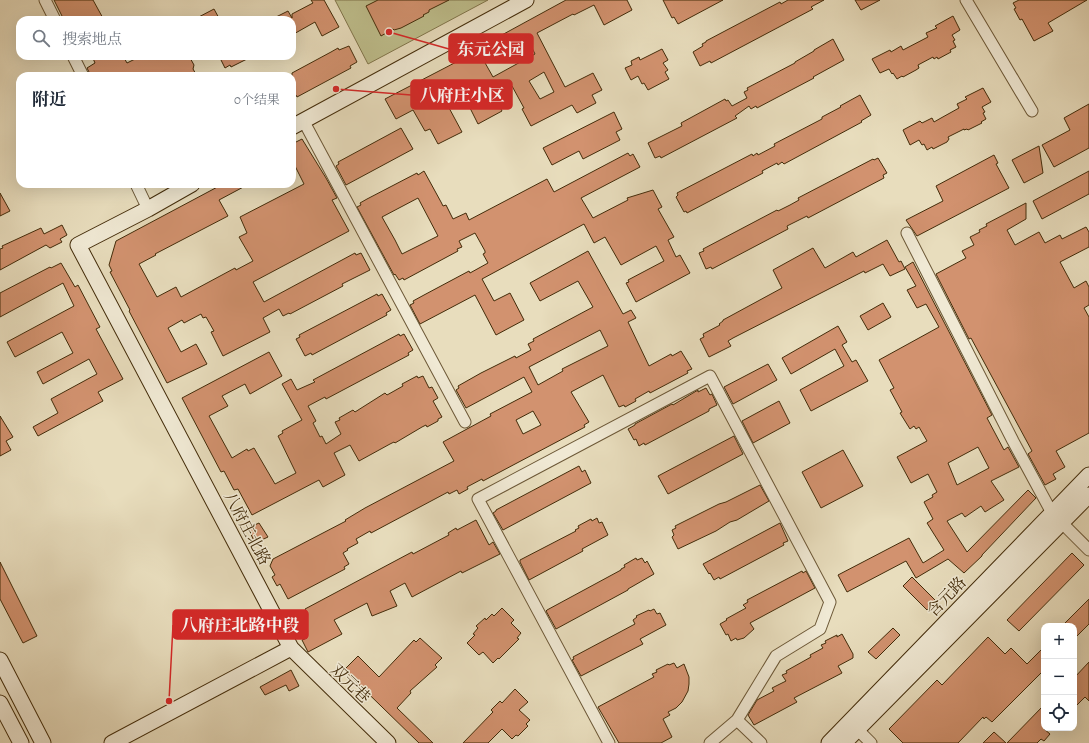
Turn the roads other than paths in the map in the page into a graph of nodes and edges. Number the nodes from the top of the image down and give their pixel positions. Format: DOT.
graph roads {
  1 [pos="45,0"];
  2 [pos="526,0"];
  3 [pos="966,0"];
  4 [pos="53,16"];
  5 [pos="75,60"];
  6 [pos="81,72"];
  7 [pos="1032,111"];
  8 [pos="297,123"];
  9 [pos="138,188"];
  10 [pos="185,188"];
  11 [pos="148,209"];
  12 [pos="907,233"];
  13 [pos="465,422"];
  14 [pos="1089,475"];
  15 [pos="1089,495"];
  16 [pos="1056,519"];
  17 [pos="1089,550"];
  18 [pos="291,648"];
  19 [pos="0,660"];
  20 [pos="0,703"];
  21 [pos="737,720"];
  22 [pos="857,729"];
  23 [pos="22,743"];
  24 [pos="43,743"];
  25 [pos="112,743"];
  26 [pos="388,743"];
  27 [pos="609,743"];
  28 [pos="710,743"];
  29 [pos="761,743"];
  30 [pos="829,743"];
  31 [pos="844,743"];
  32 [pos="871,743"];
  1 -- 4 [label="street"];
  2 -- 8 [label="street"];
  3 -- 7 [label="street"];
  5 -- 6 [label="street"];
  8 -- 13 [label="street"];
  9 -- 11 [label="street"];
  10 -- 11 [label="street"];
  11 -- 18 [label="street, 八府庄北路"];
  12 -- 16 [label="street"];
  14 -- 16 [label="street, 含元路"];
  15 -- 16 [label="street, 含元路"];
  16 -- 17 [label="street"];
  16 -- 22 [label="street, 含元路"];
  16 -- 30 [label="street, 含元路"];
  18 -- 25 [label="street"];
  18 -- 26 [label="street, 双元巷"];
  19 -- 24 [label="street"];
  20 -- 23 [label="street"];
  21 -- 27 [label="street"];
  21 -- 28 [label="street"];
  21 -- 29 [label="street"];
  22 -- 31 [label="street, 含元路"];
  22 -- 32 [label="street"];
}
